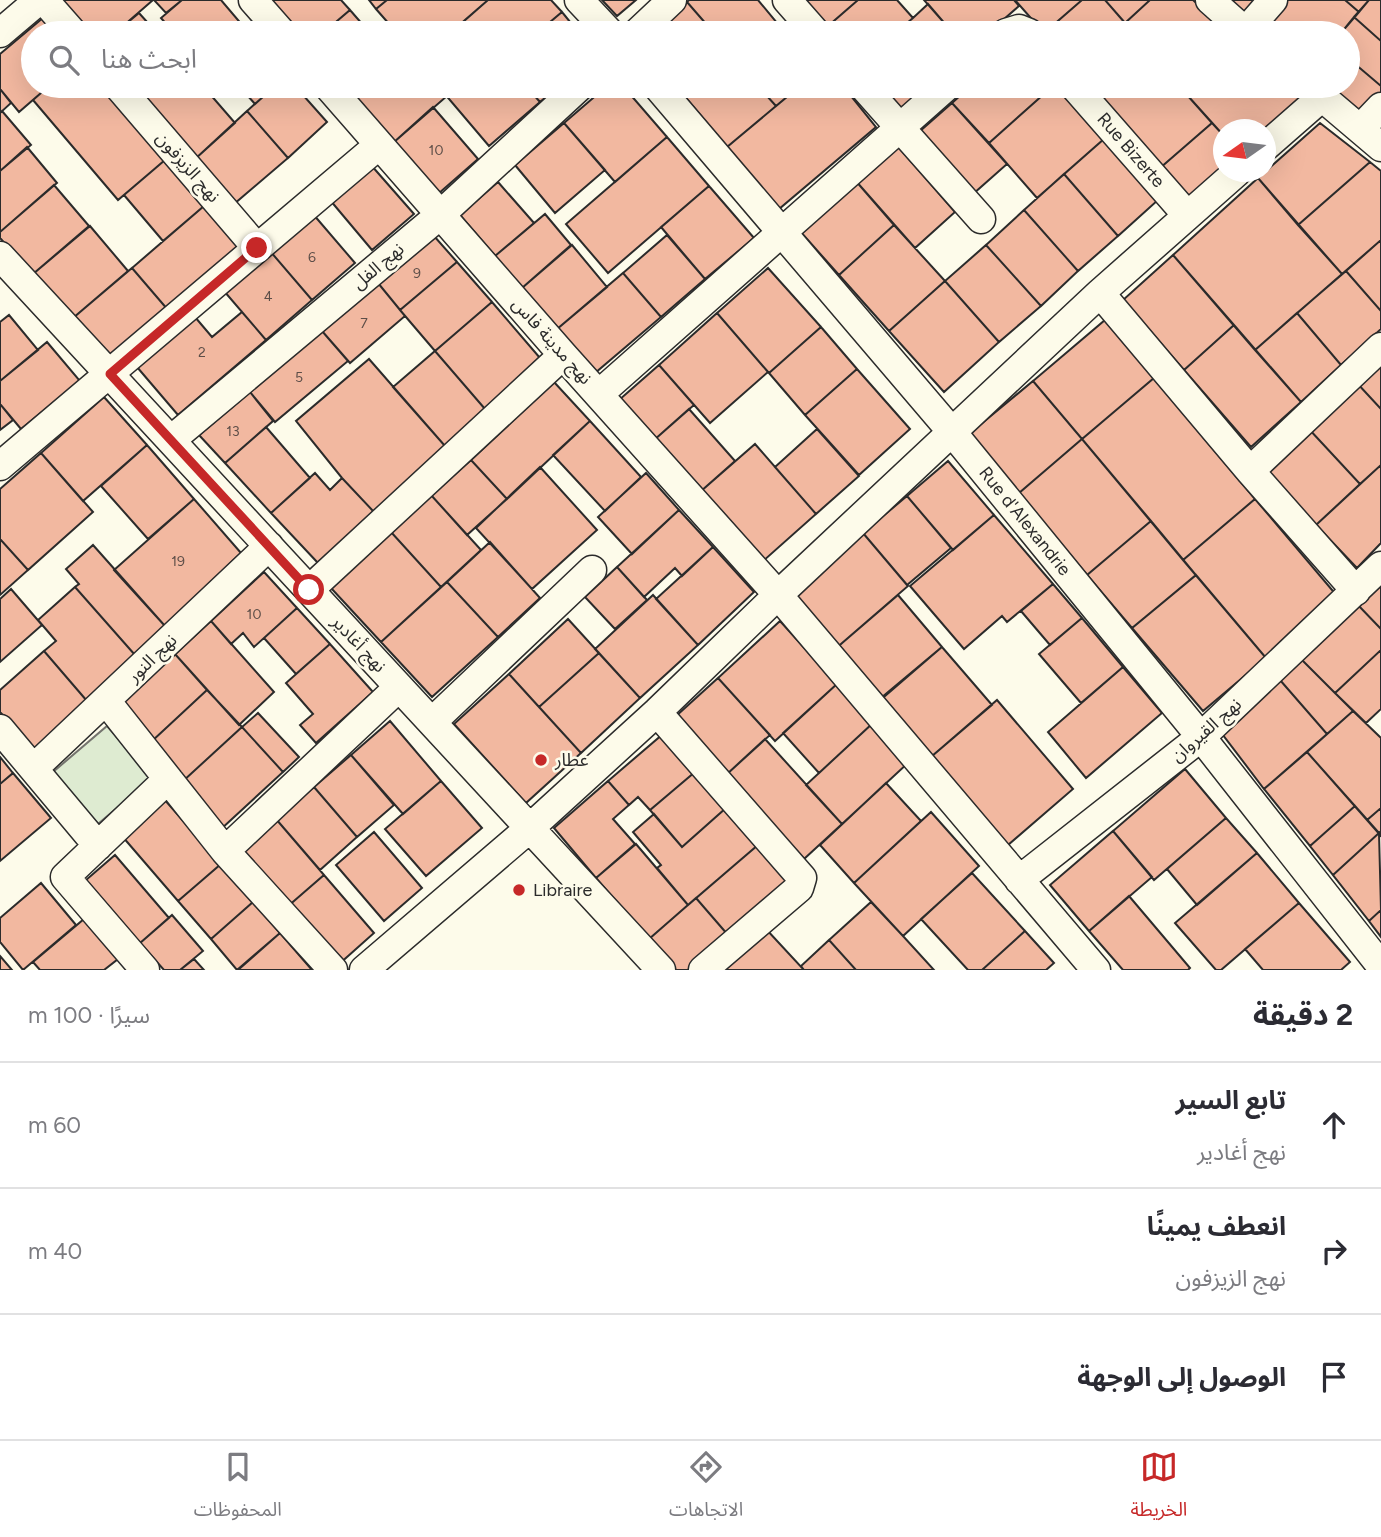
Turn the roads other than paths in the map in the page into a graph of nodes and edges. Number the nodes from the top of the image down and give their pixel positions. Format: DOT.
graph roads {
  1 [pos="42,0"];
  2 [pos="253,0"];
  3 [pos="579,0"];
  4 [pos="671,0"];
  5 [pos="787,0"];
  6 [pos="1210,0"];
  7 [pos="1273,0"];
  8 [pos="62,21"];
  9 [pos="271,21"];
  10 [pos="599,21"];
  11 [pos="649,21"];
  12 [pos="805,21"];
  13 [pos="1234,21"];
  14 [pos="1255,21"];
  15 [pos="0,33"];
  16 [pos="128,98"];
  17 [pos="338,98"];
  18 [pos="567,98"];
  19 [pos="666,98"];
  20 [pos="874,98"];
  21 [pos="934,98"];
  22 [pos="1085,98"];
  23 [pos="1310,98"];
  24 [pos="1324,98"];
  25 [pos="1381,107"];
  26 [pos="900,128"];
  27 [pos="1360,129"];
  28 [pos="1276,134"];
  29 [pos="379,145"];
  30 [pos="1381,148"];
  31 [pos="1225,182"];
  32 [pos="440,215"];
  33 [pos="1187,215"];
  34 [pos="981,219"];
  35 [pos="783,232"];
  36 [pos="257,248"];
  37 [pos="0,256"];
  38 [pos="1100,293"];
  39 [pos="1381,347"];
  40 [pos="562,355"];
  41 [pos="110,374"];
  42 [pos="599,394"];
  43 [pos="953,432"];
  44 [pos="171,440"];
  45 [pos="0,467"];
  46 [pos="1250,471"];
  47 [pos="269,546"];
  48 [pos="1381,566"];
  49 [pos="592,570"];
  50 [pos="309,590"];
  51 [pos="1356,591"];
  52 [pos="778,595"];
  53 [pos="399,687"];
  54 [pos="107,702"];
  55 [pos="657,712"];
  56 [pos="432,722"];
  57 [pos="0,729"];
  58 [pos="1201,737"];
  59 [pos="34,768"];
  60 [pos="168,779"];
  61 [pos="531,827"];
  62 [pos="98,846"];
  63 [pos="225,851"];
  64 [pos="1019,880"];
  65 [pos="1381,965"];
  66 [pos="145,970"];
  67 [pos="333,970"];
  68 [pos="364,970"];
  69 [pos="661,970"];
  70 [pos="703,970"];
  71 [pos="1096,970"];
  1 -- 8 [label="street"];
  1 -- 15 [label="street"];
  2 -- 9 [label="street"];
  3 -- 10 [label="street"];
  4 -- 11 [label="street"];
  5 -- 12 [label="street"];
  6 -- 13 [label="street"];
  7 -- 14 [label="street"];
  16 -- 36 [label="street, نهج الزيزفون"];
  17 -- 29 [label="street, نهج مدينة فاس"];
  18 -- 32 [label="street, نهج الفل"];
  19 -- 35 [label="street, Rue d'Alexandrie"];
  20 -- 26 [label="street"];
  21 -- 26 [label="street"];
  22 -- 33 [label="street, Rue Bizerte"];
  23 -- 28 [label="street"];
  24 -- 27 [label="street"];
  25 -- 27 [label="street"];
  26 -- 34 [label="street"];
  26 -- 35 [label="street"];
  27 -- 30 [label="street"];
  29 -- 32 [label="street, نهج مدينة فاس"];
  29 -- 36 [label="street"];
  31 -- 33 [label="street"];
  32 -- 40 [label="street, نهج مدينة فاس"];
  32 -- 44 [label="street, نهج الفل"];
  33 -- 38 [label="street"];
  35 -- 42 [label="street"];
  35 -- 43 [label="street, Rue d'Alexandrie"];
  36 -- 41 [label="street"];
  37 -- 41 [label="street, نهج أغادير"];
  38 -- 43 [label="street"];
  38 -- 46 [label="street"];
  39 -- 46 [label="street"];
  40 -- 42 [label="street, نهج مدينة فاس"];
  40 -- 50 [label="street"];
  41 -- 44 [label="street, نهج أغادير"];
  41 -- 45 [label="street"];
  42 -- 52 [label="street, نهج مدينة فاس"];
  43 -- 52 [label="street"];
  43 -- 58 [label="street, Rue d'Alexandrie"];
  44 -- 47 [label="street, نهج أغادير"];
  46 -- 51 [label="street"];
  47 -- 50 [label="street, نهج أغادير"];
  47 -- 54 [label="street, نهج النور"];
  48 -- 51 [label="street, نهج القيروان"];
  49 -- 56 [label="street"];
  50 -- 53 [label="street, نهج أغادير"];
  51 -- 58 [label="street, نهج القيروان"];
  52 -- 55 [label="street"];
  52 -- 64 [label="street, نهج مدينة فاس"];
  53 -- 56 [label="street, نهج أغادير"];
  53 -- 63 [label="street"];
  54 -- 59 [label="street, نهج النور"];
  54 -- 60 [label="street"];
  55 -- 61 [label="street"];
  55 -- 70 [label="street"];
  56 -- 61 [label="street, نهج أغادير"];
  57 -- 59 [label="street"];
  58 -- 64 [label="street, نهج القيروان"];
  58 -- 65 [label="street, Rue d'Alexandrie"];
  59 -- 62 [label="street"];
  60 -- 62 [label="street"];
  60 -- 63 [label="street"];
  61 -- 68 [label="street"];
  61 -- 69 [label="street, نهج أغادير"];
  62 -- 66 [label="street"];
  63 -- 67 [label="street"];
  64 -- 71 [label="street, نهج مدينة فاس"];
}
